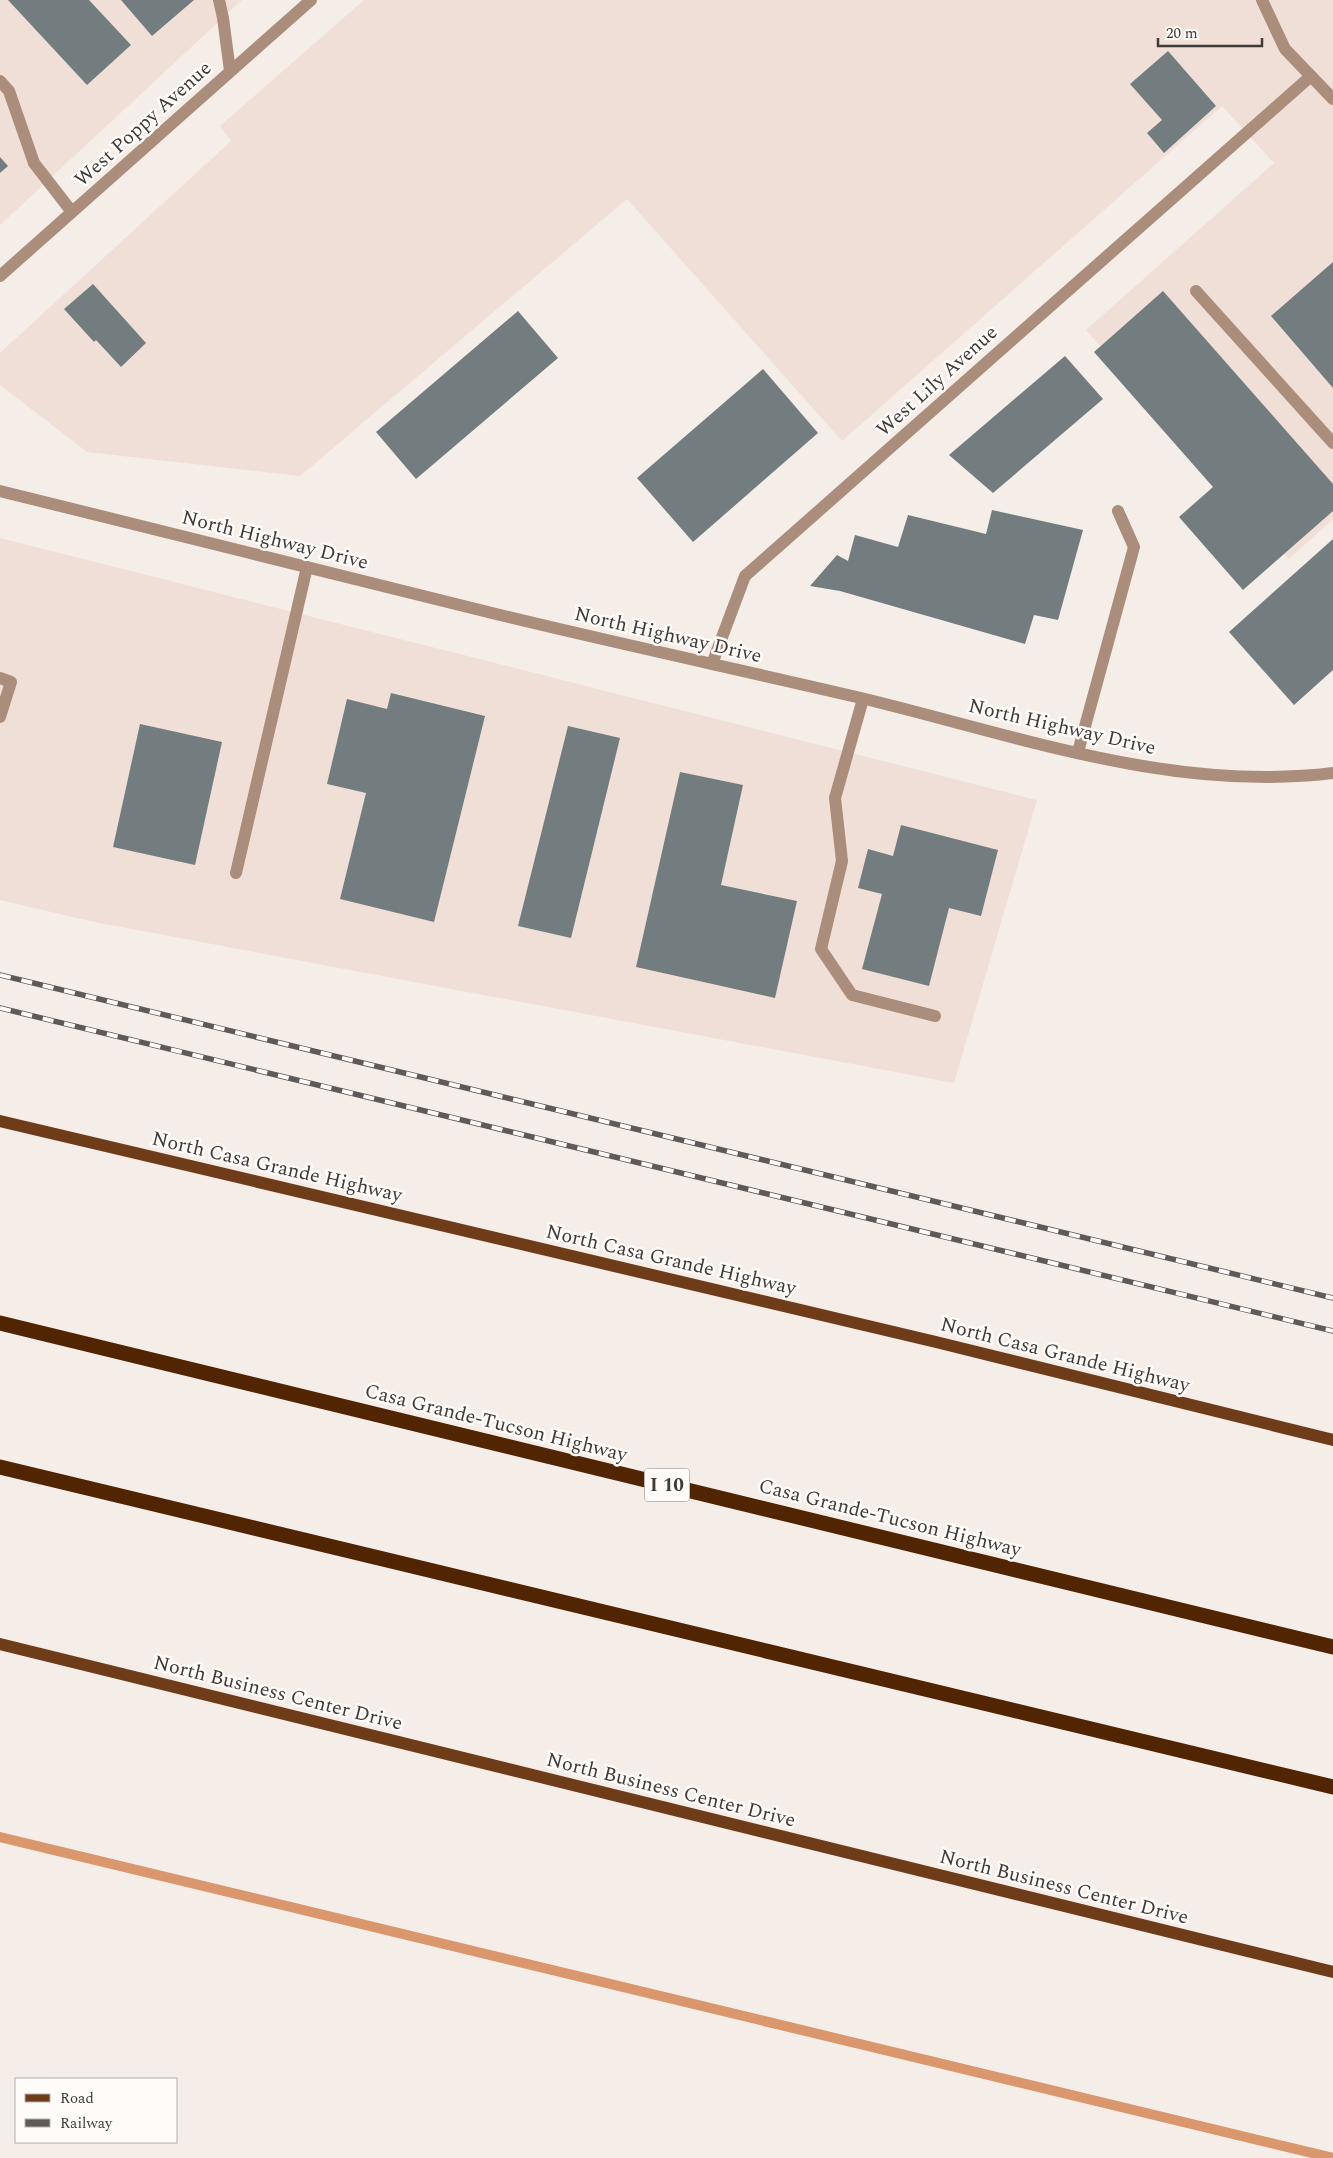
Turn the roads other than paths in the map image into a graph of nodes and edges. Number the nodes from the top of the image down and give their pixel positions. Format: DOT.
graph roads {
  1 [pos="219,0"];
  2 [pos="311,0"];
  3 [pos="1262,0"];
  4 [pos="230,71"];
  5 [pos="1311,76"];
  6 [pos="0,81"];
  7 [pos="1333,99"];
  8 [pos="72,212"];
  9 [pos="0,276"];
  10 [pos="1196,291"];
  11 [pos="1333,444"];
  12 [pos="0,491"];
  13 [pos="1118,511"];
  14 [pos="307,567"];
  15 [pos="712,664"];
  16 [pos="0,678"];
  17 [pos="863,699"];
  18 [pos="0,717"];
  19 [pos="1078,752"];
  20 [pos="1333,773"];
  21 [pos="236,873"];
  22 [pos="934,1016"];
  23 [pos="0,1121"];
  24 [pos="0,1323"];
  25 [pos="1333,1440"];
  26 [pos="0,1468"];
  27 [pos="0,1644"];
  28 [pos="1333,1646"];
  29 [pos="1333,1787"];
  30 [pos="1333,1972"];
  1 -- 4 [label="street"];
  2 -- 4 [label="street, West Poppy Avenue"];
  3 -- 5 [label="street"];
  4 -- 8 [label="street, West Poppy Avenue"];
  5 -- 7 [label="street"];
  5 -- 15 [label="street, West Lily Avenue"];
  6 -- 8 [label="street"];
  8 -- 9 [label="street, West Poppy Avenue"];
  10 -- 11 [label="street"];
  12 -- 14 [label="street, North Highway Drive"];
  13 -- 19 [label="street"];
  14 -- 15 [label="street, North Highway Drive"];
  14 -- 21 [label="street"];
  15 -- 17 [label="street, North Highway Drive"];
  16 -- 18 [label="street"];
  17 -- 19 [label="street, North Highway Drive"];
  17 -- 22 [label="street"];
  19 -- 20 [label="street, North Highway Drive"];
  23 -- 25 [label="main road, North Casa Grande Highway"];
  24 -- 28 [label="highway, Casa Grande-Tucson Highway / I 10"];
  26 -- 29 [label="highway"];
  27 -- 30 [label="main road, North Business Center Drive"];
}
